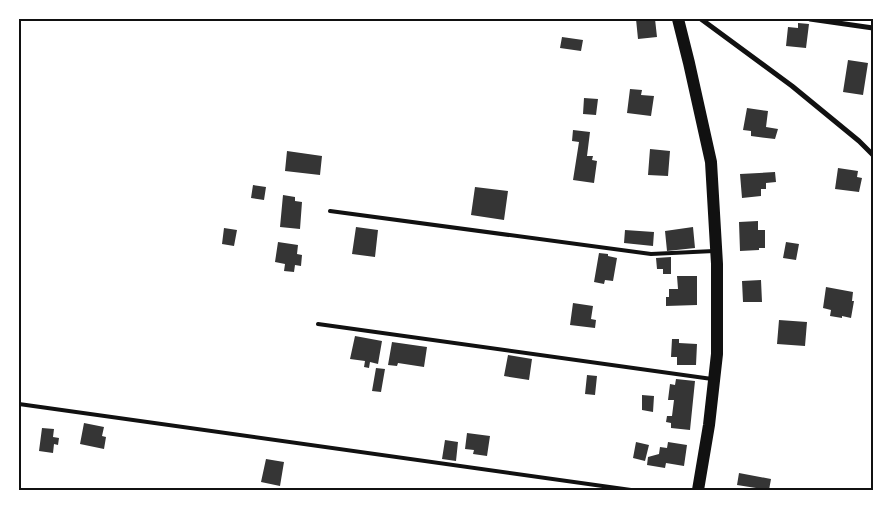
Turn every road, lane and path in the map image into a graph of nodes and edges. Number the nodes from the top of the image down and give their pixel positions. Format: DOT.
graph roads {
  1 [pos="678,19"];
  2 [pos="701,19"];
  3 [pos="810,19"];
  4 [pos="873,28"];
  5 [pos="873,155"];
  6 [pos="330,210"];
  7 [pos="717,251"];
  8 [pos="318,324"];
  9 [pos="714,379"];
  10 [pos="19,404"];
  11 [pos="631,490"];
  12 [pos="698,490"];
  1 -- 7 [label="main road"];
  2 -- 5 [label="street"];
  3 -- 4 [label="street"];
  6 -- 7 [label="lane"];
  7 -- 9 [label="main road"];
  8 -- 9 [label="lane"];
  9 -- 12 [label="main road"];
  10 -- 11 [label="lane"];
}
